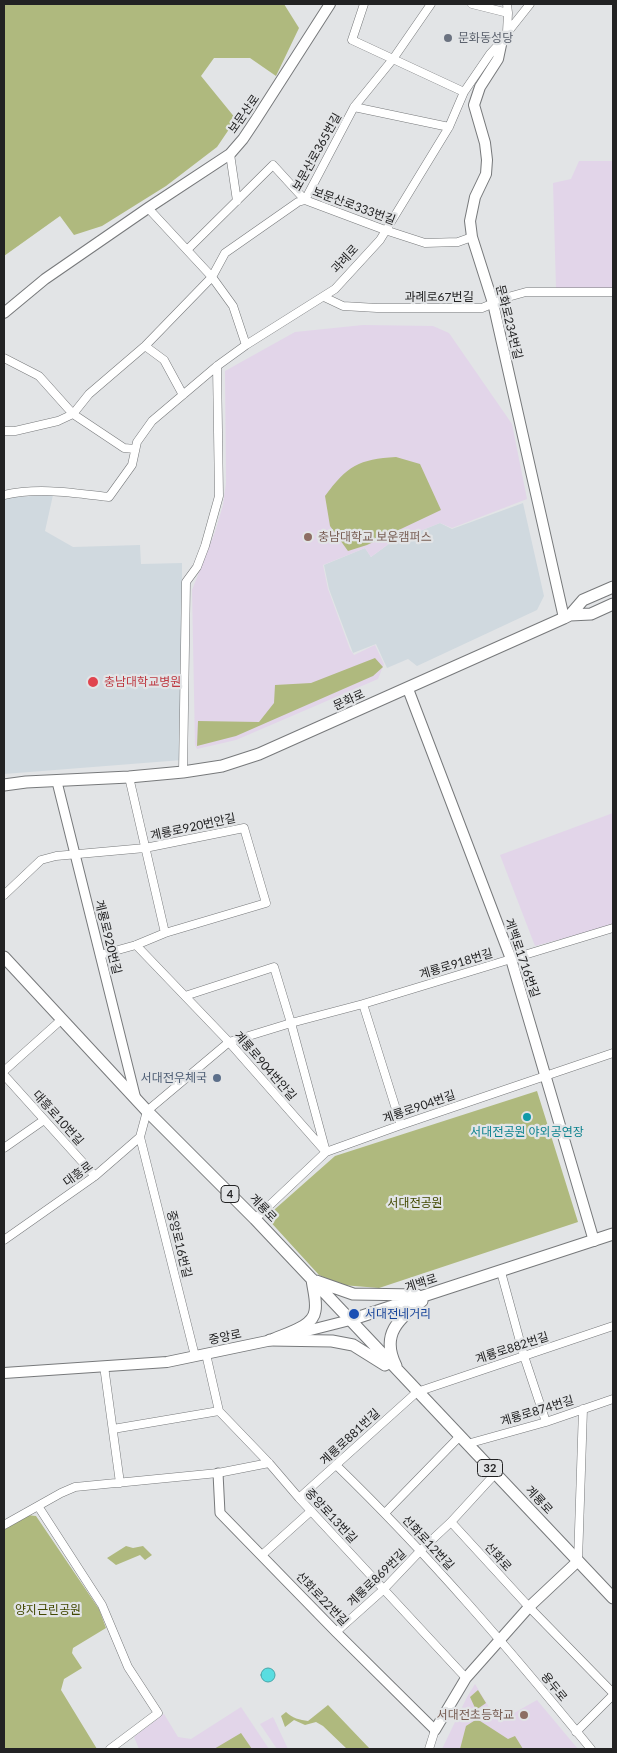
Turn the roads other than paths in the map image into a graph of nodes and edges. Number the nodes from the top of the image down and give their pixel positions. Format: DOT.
graph roads {
  1 [pos="330,4"];
  2 [pos="364,4"];
  3 [pos="431,4"];
  4 [pos="472,4"];
  5 [pos="507,4"];
  6 [pos="530,4"];
  7 [pos="508,13"];
  8 [pos="505,37"];
  9 [pos="393,59"];
  10 [pos="464,92"];
  11 [pos="354,107"];
  12 [pos="449,127"];
  13 [pos="230,154"];
  14 [pos="305,200"];
  15 [pos="237,201"];
  16 [pos="148,208"];
  17 [pos="385,230"];
  18 [pos="472,237"];
  19 [pos="187,250"];
  20 [pos="212,277"];
  21 [pos="613,292"];
  22 [pos="324,297"];
  23 [pos="492,303"];
  24 [pos="4,313"];
  25 [pos="246,345"];
  26 [pos="145,346"];
  27 [pos="4,358"];
  28 [pos="217,366"];
  29 [pos="183,395"];
  30 [pos="73,414"];
  31 [pos="4,431"];
  32 [pos="135,449"];
  33 [pos="4,495"];
  34 [pos="613,587"];
  35 [pos="613,604"];
  36 [pos="567,616"];
  37 [pos="408,689"];
  38 [pos="183,772"];
  39 [pos="129,777"];
  40 [pos="57,782"];
  41 [pos="4,785"];
  42 [pos="145,848"];
  43 [pos="74,855"];
  44 [pos="4,894"];
  45 [pos="613,928"];
  46 [pos="165,933"];
  47 [pos="136,945"];
  48 [pos="4,956"];
  49 [pos="100,956"];
  50 [pos="511,959"];
  51 [pos="185,996"];
  52 [pos="363,1004"];
  53 [pos="61,1020"];
  54 [pos="291,1023"];
  55 [pos="229,1042"];
  56 [pos="613,1053"];
  57 [pos="4,1071"];
  58 [pos="4,1075"];
  59 [pos="546,1075"];
  60 [pos="136,1099"];
  61 [pos="147,1111"];
  62 [pos="44,1120"];
  63 [pos="401,1125"];
  64 [pos="140,1137"];
  65 [pos="4,1148"];
  66 [pos="326,1152"];
  67 [pos="95,1176"];
  68 [pos="255,1219"];
  69 [pos="613,1234"];
  70 [pos="4,1240"];
  71 [pos="594,1240"];
  72 [pos="500,1272"];
  73 [pos="312,1279"];
  74 [pos="429,1295"];
  75 [pos="350,1320"];
  76 [pos="613,1326"];
  77 [pos="270,1340"];
  78 [pos="206,1354"];
  79 [pos="195,1356"];
  80 [pos="524,1356"];
  81 [pos="104,1366"];
  82 [pos="4,1374"];
  83 [pos="402,1376"];
  84 [pos="417,1392"];
  85 [pos="613,1399"];
  86 [pos="583,1409"];
  87 [pos="219,1411"];
  88 [pos="546,1422"];
  89 [pos="113,1429"];
  90 [pos="464,1440"];
  91 [pos="269,1463"];
  92 [pos="336,1465"];
  93 [pos="221,1472"];
  94 [pos="495,1474"];
  95 [pos="120,1483"];
  96 [pos="299,1498"];
  97 [pos="38,1506"];
  98 [pos="311,1511"];
  99 [pos="385,1513"];
  100 [pos="451,1522"];
  101 [pos="4,1525"];
  102 [pos="421,1550"];
  103 [pos="262,1555"];
  104 [pos="578,1561"];
  105 [pos="383,1590"];
  106 [pos="613,1598"];
  107 [pos="529,1607"];
  108 [pos="336,1632"];
  109 [pos="500,1639"];
  110 [pos="466,1678"];
  111 [pos="613,1694"];
  112 [pos="435,1730"];
  113 [pos="576,1732"];
  114 [pos="110,1749"];
  115 [pos="429,1749"];
  116 [pos="590,1749"];
  1 -- 13 [label="main road, 보문산로"];
  2 -- 9 [label="street"];
  3 -- 9 [label="street, 보문산로365번길"];
  4 -- 7 [label="street"];
  5 -- 7 [label="street"];
  6 -- 8 [label="street, 과례로"];
  7 -- 8 [label="street"];
  8 -- 10 [label="street, 과례로"];
  8 -- 18 [label="main road, 문화로234번길"];
  9 -- 10 [label="street"];
  9 -- 11 [label="street, 보문산로365번길"];
  10 -- 12 [label="street, 과례로"];
  11 -- 12 [label="street"];
  11 -- 14 [label="street, 보문산로365번길"];
  12 -- 17 [label="street, 과례로"];
  13 -- 15 [label="street"];
  13 -- 16 [label="main road, 보문산로"];
  14 -- 15 [label="street, 보문산로333번길"];
  14 -- 17 [label="street, 보문산로333번길"];
  14 -- 20 [label="street, 보문산로365번길"];
  15 -- 19 [label="street, 보문산로333번길"];
  16 -- 19 [label="street"];
  16 -- 24 [label="main road, 보문산로"];
  17 -- 18 [label="street, 보문산로333번길"];
  17 -- 22 [label="street, 과례로"];
  18 -- 23 [label="main road, 문화로234번길"];
  19 -- 20 [label="street"];
  20 -- 25 [label="street"];
  20 -- 26 [label="street, 보문산로365번길"];
  21 -- 23 [label="street, 과례로67번길"];
  22 -- 23 [label="street, 과례로67번길"];
  22 -- 25 [label="street, 과례로"];
  23 -- 36 [label="main road, 문화로234번길"];
  25 -- 28 [label="street, 과례로"];
  26 -- 29 [label="street"];
  26 -- 30 [label="street, 보문산로365번길"];
  27 -- 30 [label="street"];
  28 -- 29 [label="street, 과례로"];
  28 -- 38 [label="street"];
  29 -- 32 [label="street, 과례로"];
  30 -- 31 [label="street"];
  30 -- 32 [label="street"];
  32 -- 33 [label="street, 과례로"];
  34 -- 36 [label="main road, 문화로"];
  35 -- 36 [label="main road, 문화로"];
  36 -- 37 [label="main road, 문화로"];
  37 -- 38 [label="main road, 문화로"];
  37 -- 50 [label="main road, 계백로1716번길"];
  38 -- 39 [label="main road, 문화로"];
  39 -- 40 [label="main road, 문화로"];
  39 -- 42 [label="street"];
  40 -- 41 [label="main road, 문화로"];
  40 -- 43 [label="street, 계룡로920번길"];
  42 -- 43 [label="street, 계룡로920번안길"];
  42 -- 46 [label="street"];
  42 -- 46 [label="street, 계룡로920번안길"];
  43 -- 44 [label="street, 계룡로920번안길"];
  43 -- 49 [label="street, 계룡로920번길"];
  45 -- 50 [label="street, 계룡로918번길"];
  46 -- 47 [label="street, 계룡로920번안길"];
  47 -- 49 [label="street, 계룡로920번안길"];
  47 -- 51 [label="street, 계룡로904번안길"];
  48 -- 53 [label="main road, 계룡로 / 4"];
  49 -- 60 [label="street, 계룡로920번길"];
  50 -- 52 [label="street, 계룡로918번길"];
  50 -- 59 [label="main road, 계백로1716번길"];
  51 -- 54 [label="street"];
  51 -- 55 [label="street, 계룡로904번안길"];
  52 -- 54 [label="street, 계룡로918번길"];
  52 -- 63 [label="street"];
  53 -- 57 [label="street"];
  53 -- 60 [label="main road, 계룡로 / 4"];
  54 -- 55 [label="street, 계룡로918번길"];
  54 -- 66 [label="street"];
  55 -- 61 [label="street, 계룡로918번길"];
  55 -- 66 [label="street, 계룡로904번안길"];
  56 -- 59 [label="street, 계룡로904번길"];
  58 -- 62 [label="street, 대흥로10번길"];
  59 -- 63 [label="street, 계룡로904번길"];
  59 -- 71 [label="main road, 계백로1716번길"];
  60 -- 61 [label="main road, 계룡로 / 4"];
  61 -- 64 [label="street"];
  61 -- 68 [label="main road, 계룡로 / 4"];
  62 -- 65 [label="street"];
  62 -- 67 [label="street, 대흥로10번길"];
  63 -- 66 [label="street, 계룡로904번길"];
  64 -- 67 [label="street, 대흥로"];
  64 -- 79 [label="street, 중앙로16번길"];
  66 -- 68 [label="street, 계룡로904번길"];
  67 -- 70 [label="street, 대흥로"];
  68 -- 73 [label="main road, 계룡로 / 4"];
  69 -- 71 [label="main road, 계백로"];
  71 -- 72 [label="main road, 계백로"];
  72 -- 74 [label="main road, 계백로"];
  72 -- 80 [label="street"];
  73 -- 74 [label="main road"];
  73 -- 75 [label="main road, 계룡로"];
  73 -- 77 [label="main road"];
  74 -- 75 [label="main road, 계백로"];
  74 -- 83 [label="main road"];
  75 -- 77 [label="main road, 중앙로"];
  75 -- 83 [label="main road, 계룡로 / 32"];
  76 -- 80 [label="street, 계룡로882번길"];
  77 -- 78 [label="main road, 중앙로"];
  77 -- 83 [label="main road"];
  78 -- 79 [label="main road, 중앙로"];
  78 -- 87 [label="street"];
  79 -- 81 [label="main road, 중앙로"];
  80 -- 84 [label="street, 계룡로882번길"];
  80 -- 88 [label="street"];
  81 -- 82 [label="main road, 중앙로"];
  81 -- 89 [label="street"];
  83 -- 84 [label="main road, 계룡로 / 32"];
  84 -- 90 [label="main road, 계룡로 / 32"];
  84 -- 92 [label="street, 계룡로881번길"];
  85 -- 86 [label="street, 계룡로874번길"];
  86 -- 88 [label="street, 계룡로874번길"];
  86 -- 104 [label="street"];
  87 -- 89 [label="street"];
  87 -- 91 [label="street, 중앙로13번길"];
  88 -- 90 [label="street, 계룡로874번길"];
  89 -- 95 [label="street"];
  90 -- 94 [label="main road, 계룡로 / 32"];
  90 -- 99 [label="street"];
  91 -- 93 [label="street"];
  91 -- 96 [label="street, 중앙로13번길"];
  92 -- 96 [label="street, 계룡로881번길"];
  92 -- 99 [label="street, 선화로12번길"];
  93 -- 95 [label="street"];
  93 -- 103 [label="street, 선화로22번길"];
  94 -- 100 [label="street, 계룡로869번길"];
  94 -- 104 [label="main road, 계룡로 / 32"];
  95 -- 97 [label="street"];
  96 -- 98 [label="street, 중앙로13번길"];
  97 -- 101 [label="street"];
  97 -- 114 [label="street"];
  98 -- 103 [label="street"];
  98 -- 105 [label="street, 중앙로13번길"];
  99 -- 102 [label="street, 선화로12번길"];
  100 -- 102 [label="street, 계룡로869번길"];
  100 -- 107 [label="street, 선화로"];
  102 -- 105 [label="street, 계룡로869번길"];
  102 -- 109 [label="street, 선화로12번길"];
  103 -- 108 [label="street, 선화로22번길"];
  104 -- 106 [label="main road, 계룡로 / 32"];
  104 -- 107 [label="main road"];
  105 -- 108 [label="street, 계룡로869번길"];
  105 -- 110 [label="street, 중앙로13번길"];
  107 -- 109 [label="main road"];
  107 -- 111 [label="street, 선화로"];
  108 -- 112 [label="street, 선화로22번길"];
  109 -- 110 [label="main road"];
  109 -- 113 [label="street, 용두로"];
  110 -- 112 [label="main road"];
  111 -- 113 [label="street"];
  112 -- 115 [label="street"];
  113 -- 116 [label="street, 용두로"];
}
